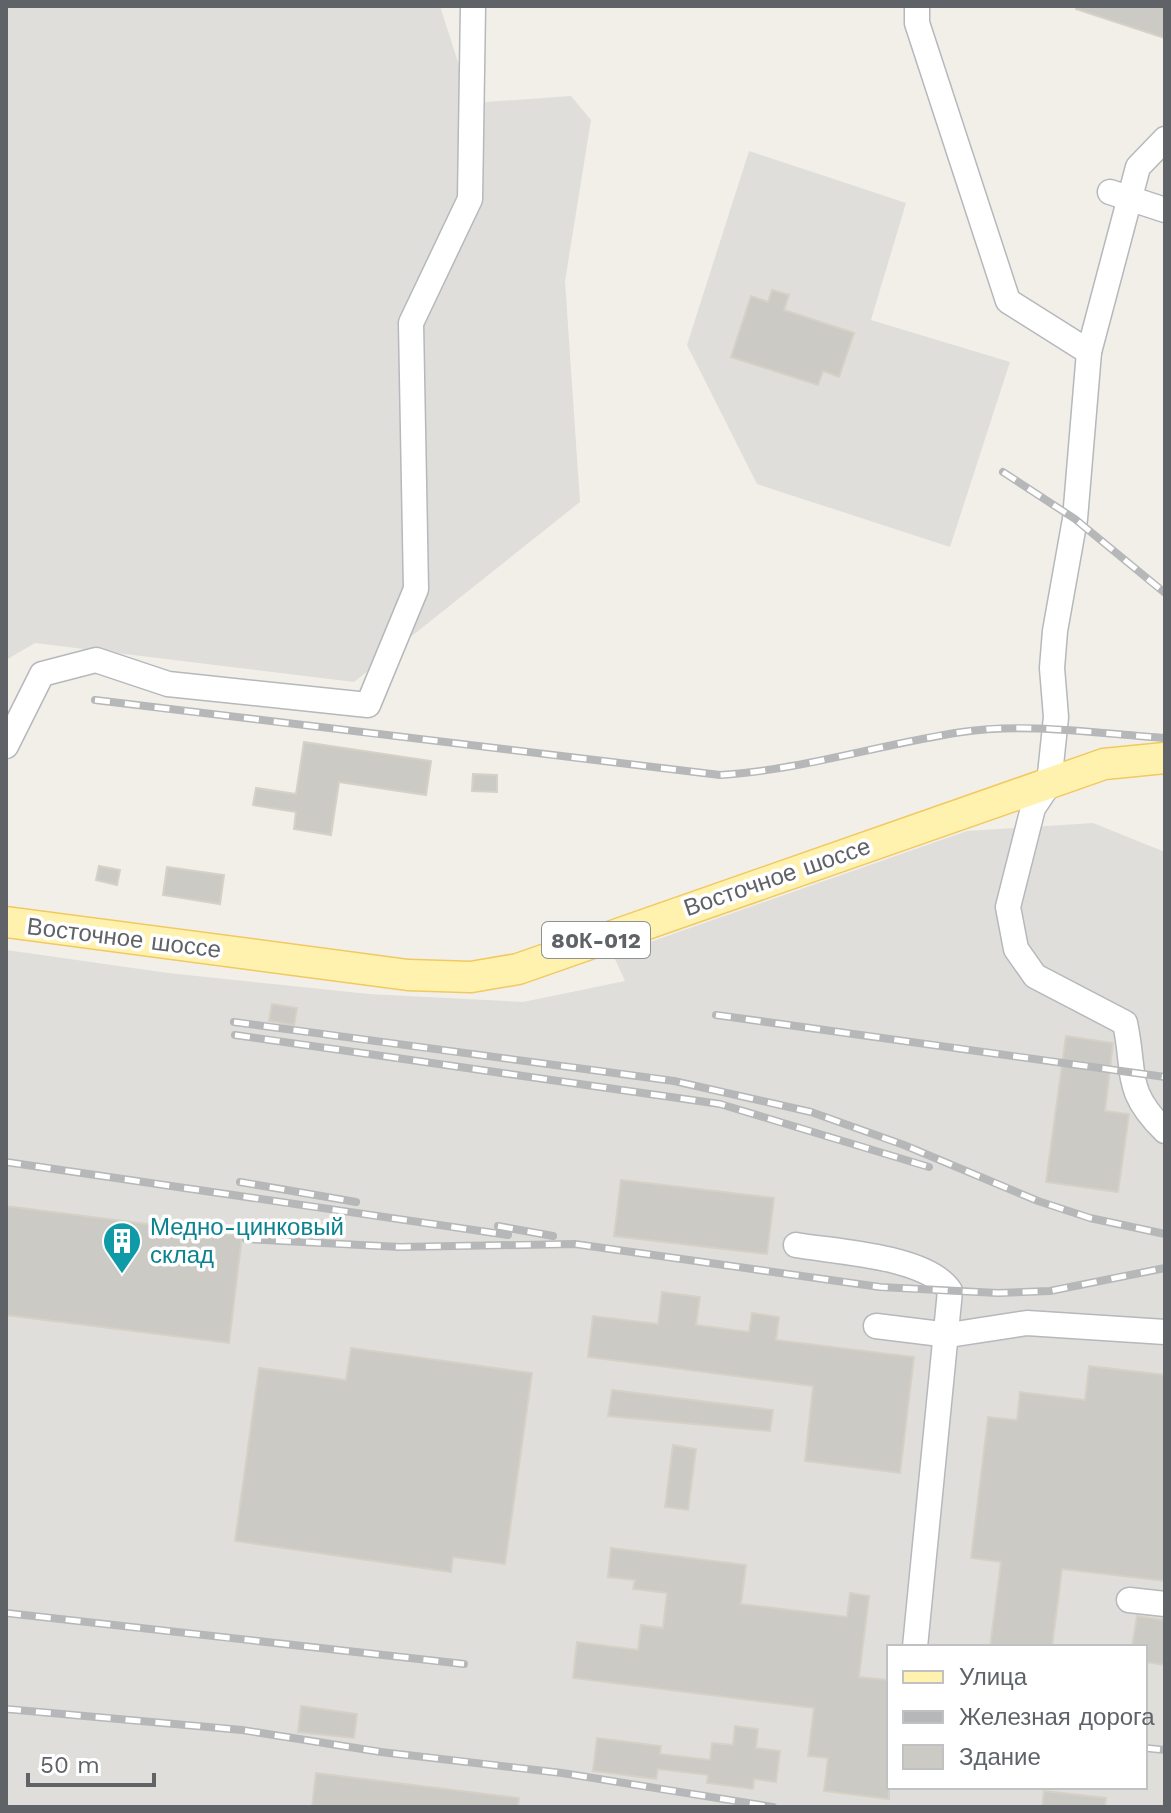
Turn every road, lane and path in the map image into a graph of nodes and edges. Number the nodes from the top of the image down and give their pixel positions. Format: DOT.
graph roads {
  1 [pos="473,6"];
  2 [pos="917,6"];
  3 [pos="1165,139"];
  4 [pos="1119,195"];
  5 [pos="1165,210"];
  6 [pos="1089,352"];
  7 [pos="6,746"];
  8 [pos="1165,758"];
  9 [pos="1049,784"];
  10 [pos="6,922"];
  11 [pos="1165,1131"];
  12 [pos="796,1245"];
  13 [pos="876,1326"];
  14 [pos="1165,1332"];
  15 [pos="949,1335"];
  16 [pos="1129,1600"];
  17 [pos="1165,1604"];
  18 [pos="915,1645"];
  1 -- 7 [label="lane"];
  2 -- 6 [label="lane"];
  3 -- 4 [label="lane"];
  4 -- 5 [label="lane"];
  4 -- 6 [label="lane"];
  6 -- 9 [label="lane"];
  8 -- 9 [label="main road, Восточное шоссе / 80К-012"];
  9 -- 10 [label="main road, Восточное шоссе / 80К-012"];
  9 -- 11 [label="lane"];
  12 -- 15 [label="lane"];
  13 -- 15 [label="lane"];
  14 -- 15 [label="lane"];
  15 -- 18 [label="lane"];
  16 -- 17 [label="lane"];
}
